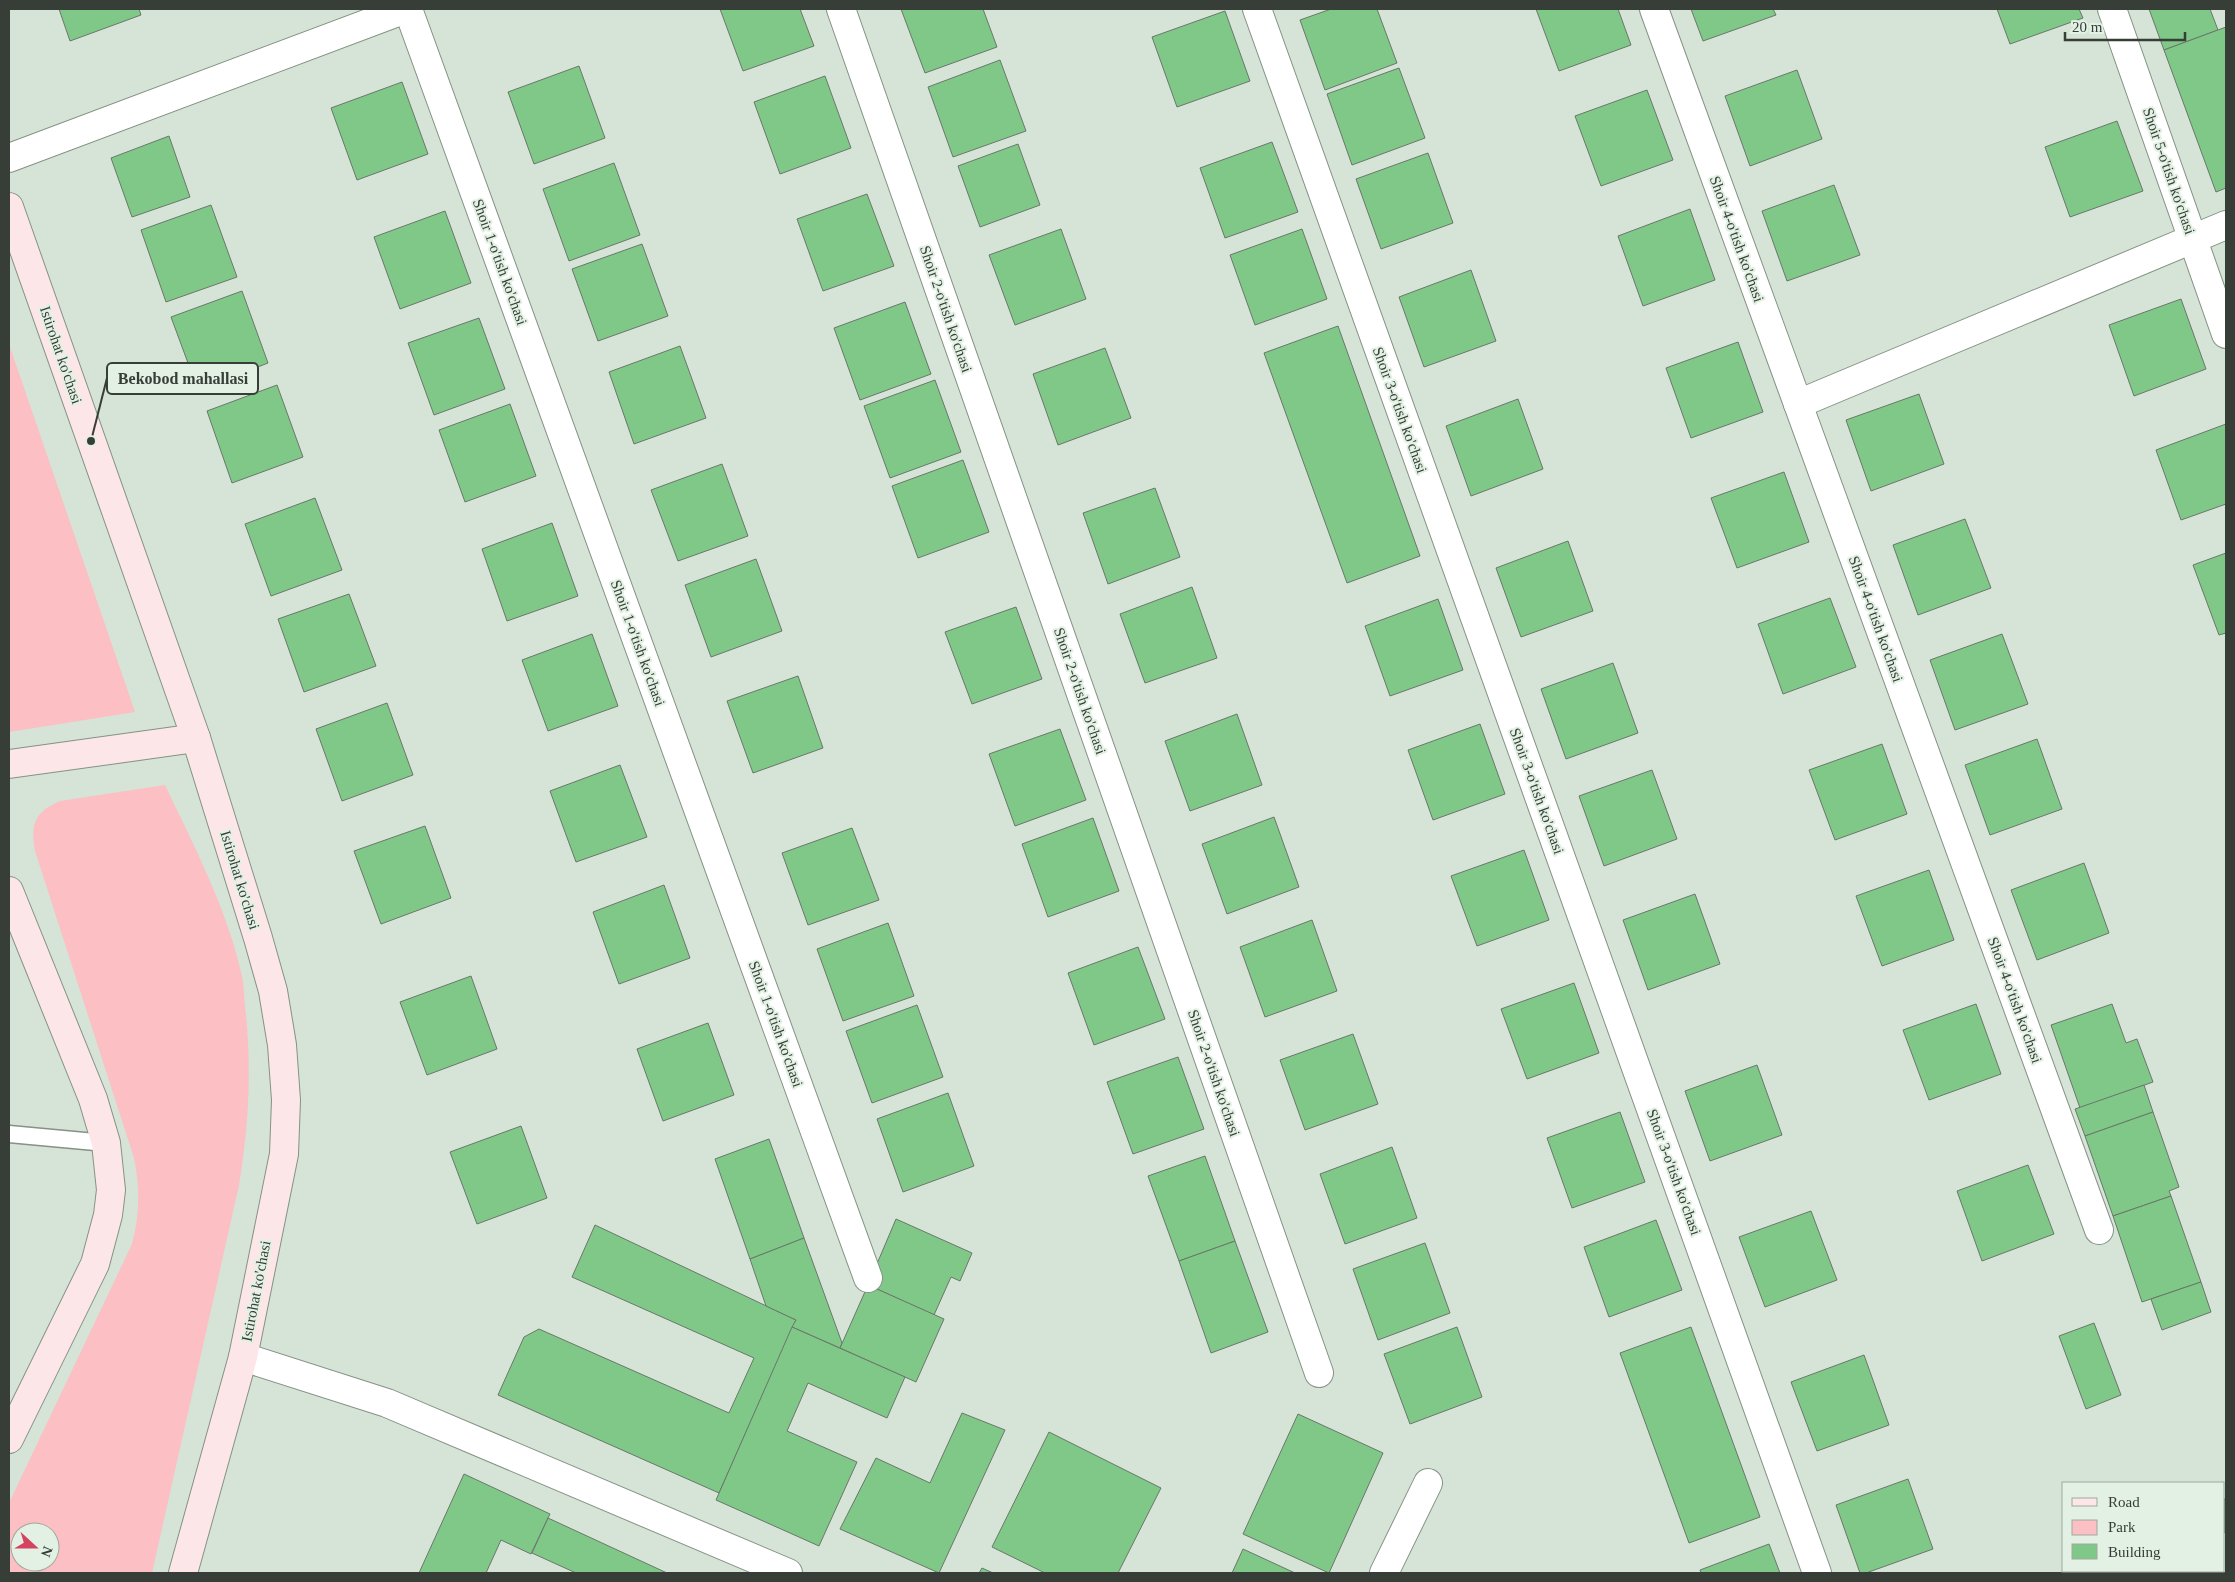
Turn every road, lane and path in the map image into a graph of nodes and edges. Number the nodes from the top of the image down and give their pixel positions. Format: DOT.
graph roads {
  1 [pos="407,9"];
  2 [pos="841,9"];
  3 [pos="1257,9"];
  4 [pos="1654,9"];
  5 [pos="2112,9"];
  6 [pos="9,158"];
  7 [pos="9,208"];
  8 [pos="2226,225"];
  9 [pos="2192,239"];
  10 [pos="2226,334"];
  11 [pos="1798,404"];
  12 [pos="196,738"];
  13 [pos="9,764"];
  14 [pos="9,891"];
  15 [pos="9,1134"];
  16 [pos="106,1143"];
  17 [pos="2099,1230"];
  18 [pos="868,1278"];
  19 [pos="243,1357"];
  20 [pos="1319,1373"];
  21 [pos="9,1439"];
  22 [pos="1428,1483"];
  23 [pos="183,1573"];
  24 [pos="788,1573"];
  25 [pos="1384,1573"];
  26 [pos="1817,1573"];
  1 -- 6 [label="street"];
  1 -- 18 [label="street, Shoir 1-o'tish ko'chasi"];
  2 -- 20 [label="street, Shoir 2-o'tish ko'chasi"];
  3 -- 26 [label="street, Shoir 3-o'tish ko'chasi"];
  4 -- 11 [label="street, Shoir 4-o'tish ko'chasi"];
  5 -- 9 [label="street, Shoir 5-o'tish ko'chasi"];
  7 -- 12 [label="main road, Istirohat ko'chasi"];
  8 -- 9 [label="street"];
  9 -- 10 [label="street, Shoir 5-o'tish ko'chasi"];
  9 -- 11 [label="street"];
  11 -- 17 [label="street, Shoir 4-o'tish ko'chasi"];
  12 -- 13 [label="main road"];
  12 -- 19 [label="main road, Istirohat ko'chasi"];
  14 -- 16 [label="main road"];
  15 -- 16 [label="lane"];
  16 -- 21 [label="main road"];
  19 -- 23 [label="main road, Istirohat ko'chasi"];
  19 -- 24 [label="street"];
  22 -- 25 [label="street"];
}
